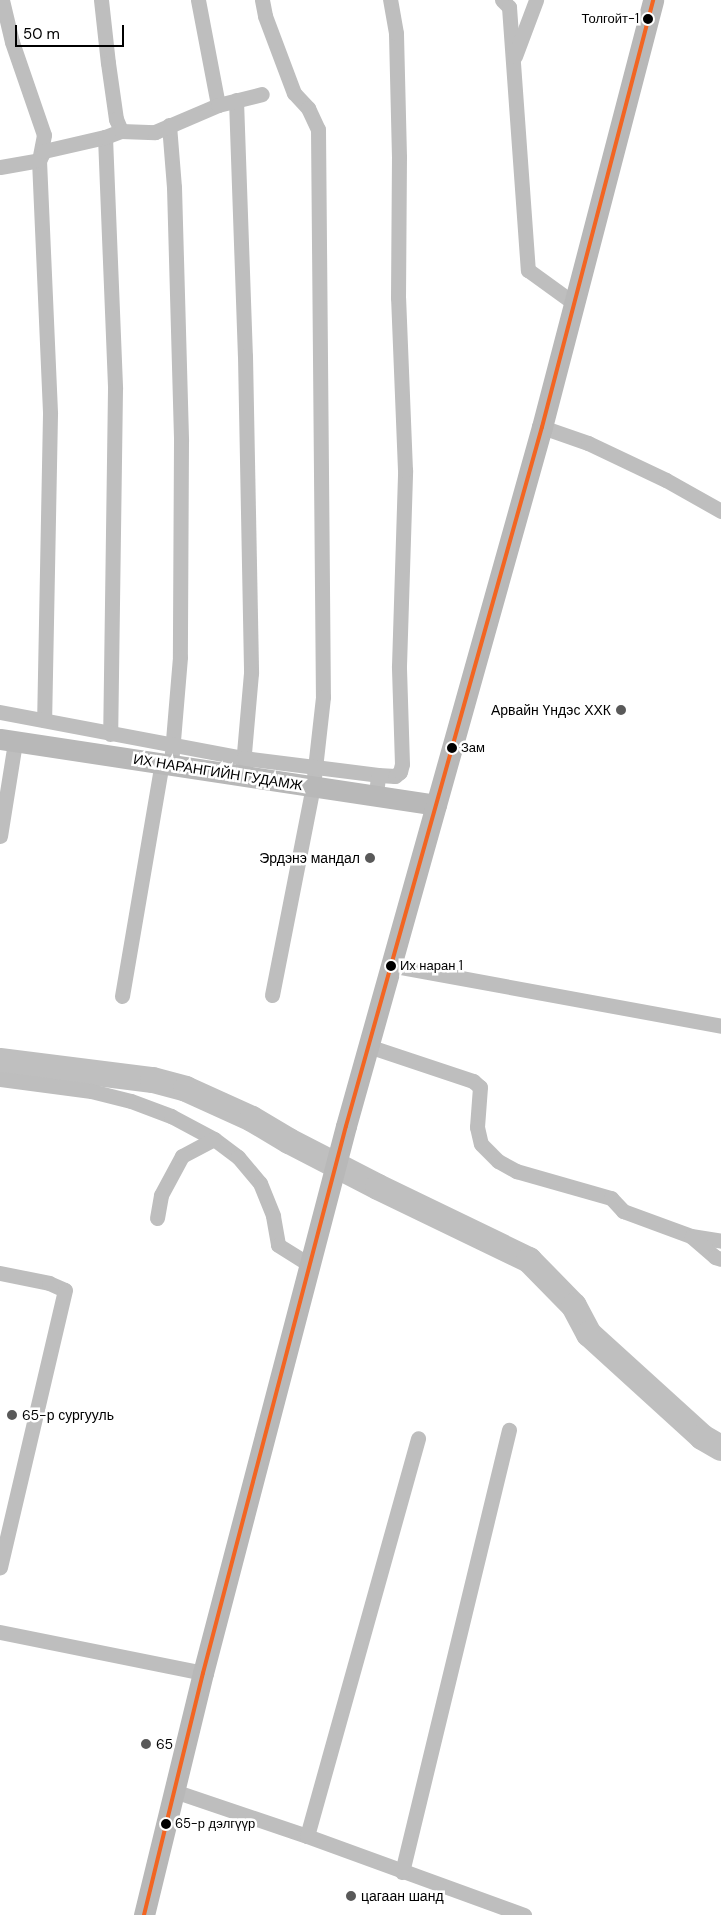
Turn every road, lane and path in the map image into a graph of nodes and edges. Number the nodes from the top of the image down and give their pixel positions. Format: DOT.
graph roads {
  1 [pos="2,0"];
  2 [pos="101,0"];
  3 [pos="198,0"];
  4 [pos="262,0"];
  5 [pos="390,0"];
  6 [pos="502,0"];
  7 [pos="536,0"];
  8 [pos="653,0"];
  9 [pos="514,60"];
  10 [pos="262,94"];
  11 [pos="236,100"];
  12 [pos="218,105"];
  13 [pos="169,125"];
  14 [pos="121,131"];
  15 [pos="104,138"];
  16 [pos="38,160"];
  17 [pos="0,167"];
  18 [pos="575,304"];
  19 [pos="542,427"];
  20 [pos="703,500"];
  21 [pos="721,503"];
  22 [pos="721,511"];
  23 [pos="0,712"];
  24 [pos="44,720"];
  25 [pos="110,734"];
  26 [pos="8,741"];
  27 [pos="168,757"];
  28 [pos="243,767"];
  29 [pos="315,776"];
  30 [pos="377,785"];
  31 [pos="436,805"];
  32 [pos="0,836"];
  33 [pos="390,965"];
  34 [pos="272,995"];
  35 [pos="122,996"];
  36 [pos="721,1026"];
  37 [pos="368,1046"];
  38 [pos="0,1079"];
  39 [pos="214,1139"];
  40 [pos="157,1218"];
  41 [pos="691,1236"];
  42 [pos="721,1241"];
  43 [pos="314,1256"];
  44 [pos="721,1259"];
  45 [pos="0,1273"];
  46 [pos="509,1430"];
  47 [pos="418,1438"];
  48 [pos="0,1568"];
  49 [pos="0,1632"];
  50 [pos="203,1673"];
  51 [pos="174,1791"];
  52 [pos="308,1836"];
  53 [pos="402,1872"];
  54 [pos="144,1915"];
  55 [pos="524,1915"];
  1 -- 16 [label="street"];
  2 -- 14 [label="street"];
  3 -- 12 [label="street"];
  4 -- 29 [label="street"];
  5 -- 30 [label="street"];
  6 -- 9 [label="street"];
  7 -- 9 [label="street"];
  8 -- 18 [label="main road"];
  9 -- 18 [label="street"];
  10 -- 11 [label="street"];
  11 -- 12 [label="street"];
  11 -- 28 [label="street"];
  12 -- 13 [label="street"];
  13 -- 14 [label="street"];
  13 -- 27 [label="street"];
  14 -- 15 [label="street"];
  15 -- 16 [label="street"];
  15 -- 25 [label="street"];
  16 -- 17 [label="street"];
  16 -- 24 [label="street"];
  18 -- 19 [label="main road"];
  19 -- 20 [label="street"];
  19 -- 31 [label="main road"];
  20 -- 21 [label="street"];
  20 -- 22 [label="street"];
  23 -- 24 [label="street"];
  24 -- 25 [label="street"];
  25 -- 27 [label="street"];
  26 -- 27 [label="main road, ИХ НАРАНГИЙН ГУДАМЖ"];
  26 -- 32 [label="street"];
  27 -- 28 [label="main road, ИХ НАРАНГИЙН ГУДАМЖ"];
  27 -- 35 [label="street"];
  28 -- 29 [label="main road, ИХ НАРАНГИЙН ГУДАМЖ"];
  29 -- 30 [label="main road, ИХ НАРАНГИЙН ГУДАМЖ"];
  29 -- 34 [label="street"];
  30 -- 31 [label="main road, ИХ НАРАНГИЙН ГУДАМЖ"];
  31 -- 33 [label="main road"];
  33 -- 36 [label="street"];
  33 -- 37 [label="main road"];
  37 -- 41 [label="street"];
  37 -- 43 [label="main road"];
  38 -- 39 [label="street"];
  39 -- 40 [label="street"];
  39 -- 43 [label="street"];
  41 -- 42 [label="street"];
  41 -- 44 [label="street"];
  43 -- 50 [label="main road"];
  45 -- 48 [label="street"];
  46 -- 53 [label="street"];
  47 -- 52 [label="street"];
  49 -- 50 [label="street"];
  50 -- 51 [label="main road"];
  51 -- 52 [label="street"];
  51 -- 54 [label="main road"];
  52 -- 53 [label="street"];
  53 -- 55 [label="street"];
}
